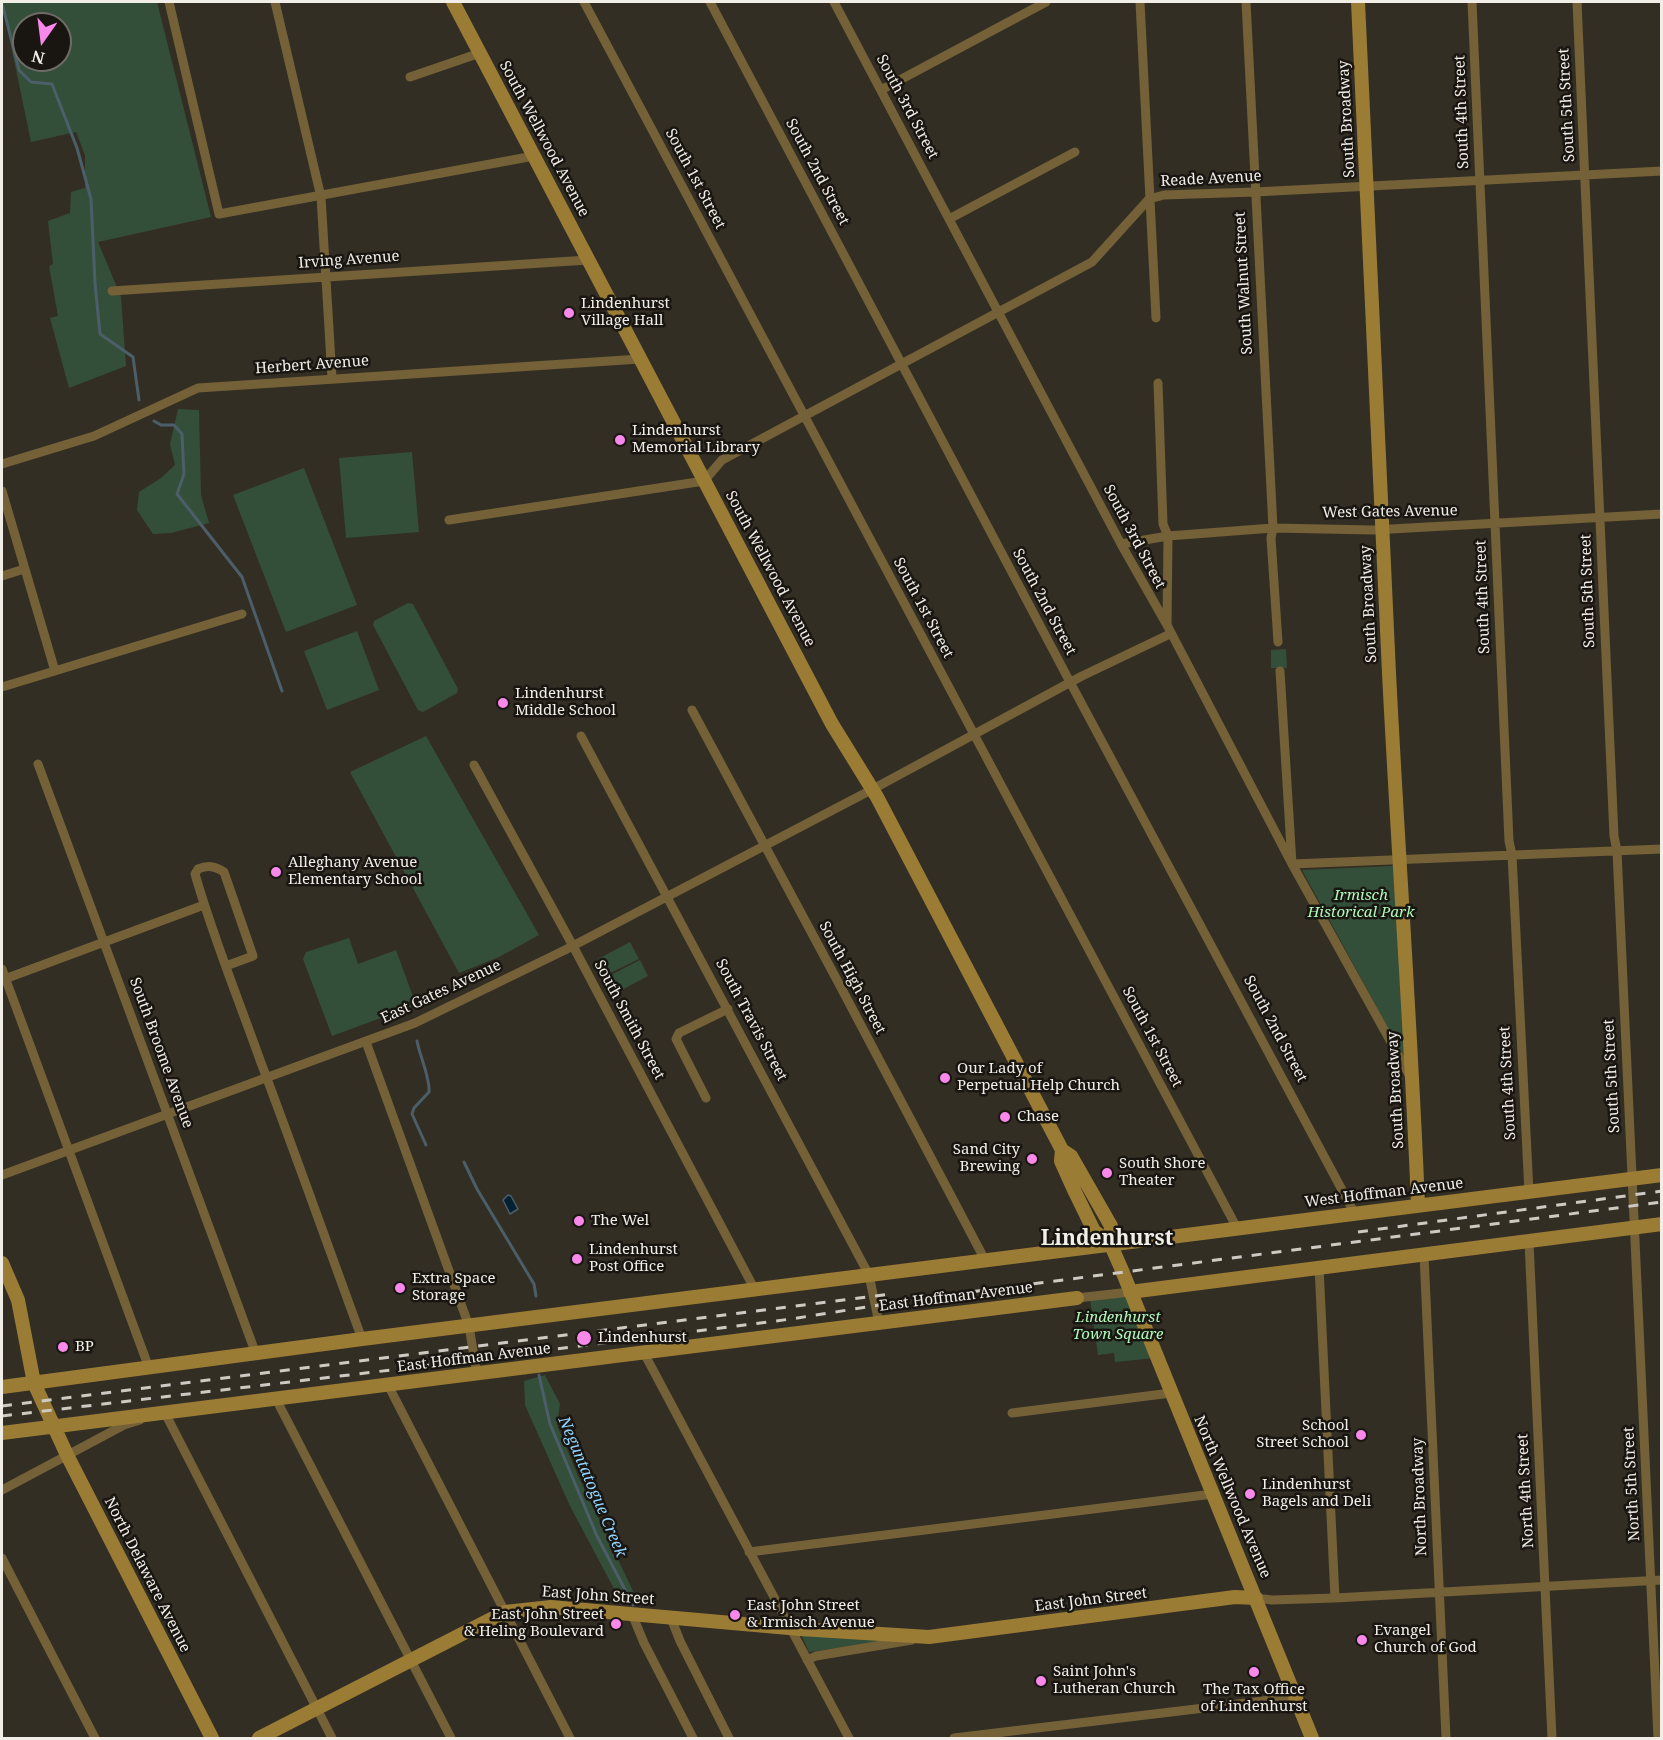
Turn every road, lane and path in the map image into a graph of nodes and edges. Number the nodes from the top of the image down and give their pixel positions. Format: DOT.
graph roads {
  1 [pos="169,2"];
  2 [pos="275,2"];
  3 [pos="453,2"];
  4 [pos="584,2"];
  5 [pos="710,2"];
  6 [pos="834,2"];
  7 [pos="1046,2"];
  8 [pos="1140,2"];
  9 [pos="1246,2"];
  10 [pos="1358,2"];
  11 [pos="1472,2"];
  12 [pos="1577,2"];
  13 [pos="480,53"];
  14 [pos="410,77"];
  15 [pos="881,90"];
  16 [pos="1075,152"];
  17 [pos="534,156"];
  18 [pos="1662,171"];
  19 [pos="1585,174"];
  20 [pos="1479,180"];
  21 [pos="1367,185"];
  22 [pos="1255,192"];
  23 [pos="321,197"];
  24 [pos="1149,199"];
  25 [pos="949,219"];
  26 [pos="588,260"];
  27 [pos="326,276"];
  28 [pos="112,291"];
  29 [pos="998,311"];
  30 [pos="1156,318"];
  31 [pos="640,359"];
  32 [pos="901,362"];
  33 [pos="332,378"];
  34 [pos="1158,383"];
  35 [pos="803,415"];
  36 [pos="2,464"];
  37 [pos="704,481"];
  38 [pos="2,491"];
  39 [pos="1662,514"];
  40 [pos="1599,518"];
  41 [pos="448,520"];
  42 [pos="1495,524"];
  43 [pos="1273,528"];
  44 [pos="1381,530"];
  45 [pos="1168,536"];
  46 [pos="1121,544"];
  47 [pos="24,569"];
  48 [pos="2,576"];
  49 [pos="242,614"];
  50 [pos="1168,629"];
  51 [pos="1278,642"];
  52 [pos="55,671"];
  53 [pos="1280,671"];
  54 [pos="1070,682"];
  55 [pos="2,687"];
  56 [pos="692,710"];
  57 [pos="973,733"];
  58 [pos="581,736"];
  59 [pos="38,764"];
  60 [pos="474,765"];
  61 [pos="873,789"];
  62 [pos="764,845"];
  63 [pos="1662,849"];
  64 [pos="1617,851"];
  65 [pos="1512,855"];
  66 [pos="1398,860"];
  67 [pos="1292,864"];
  68 [pos="667,897"];
  69 [pos="204,905"];
  70 [pos="104,943"];
  71 [pos="573,946"];
  72 [pos="226,966"];
  73 [pos="3,976"];
  74 [pos="728,1009"];
  75 [pos="366,1042"];
  76 [pos="267,1078"];
  77 [pos="1413,1082"];
  78 [pos="706,1098"];
  79 [pos="168,1115"];
  80 [pos="69,1151"];
  81 [pos="1662,1174"];
  82 [pos="2,1175"];
  83 [pos="1632,1179"];
  84 [pos="1529,1191"];
  85 [pos="1418,1205"];
  86 [pos="1355,1214"];
  87 [pos="1662,1224"];
  88 [pos="1237,1228"];
  89 [pos="1634,1228"];
  90 [pos="1529,1242"];
  91 [pos="1110,1244"];
  92 [pos="1424,1255"];
  93 [pos="985,1260"];
  94 [pos="2,1263"];
  95 [pos="1121,1268"];
  96 [pos="1319,1268"];
  97 [pos="869,1275"];
  98 [pos="6,1281"];
  99 [pos="755,1290"];
  100 [pos="1130,1292"];
  101 [pos="1077,1298"];
  102 [pos="879,1323"];
  103 [pos="469,1326"];
  104 [pos="362,1339"];
  105 [pos="644,1353"];
  106 [pos="255,1354"];
  107 [pos="148,1368"];
  108 [pos="477,1375"];
  109 [pos="34,1383"];
  110 [pos="388,1385"];
  111 [pos="2,1387"];
  112 [pos="1171,1393"];
  113 [pos="276,1399"];
  114 [pos="165,1413"];
  115 [pos="1012,1413"];
  116 [pos="53,1427"];
  117 [pos="2,1433"];
  118 [pos="67,1455"];
  119 [pos="2,1490"];
  120 [pos="1213,1494"];
  121 [pos="749,1552"];
  122 [pos="2,1558"];
  123 [pos="1656,1580"];
  124 [pos="1546,1587"];
  125 [pos="1438,1593"];
  126 [pos="1256,1598"];
  127 [pos="1335,1598"];
  128 [pos="505,1612"];
  129 [pos="632,1614"];
  130 [pos="671,1618"];
  131 [pos="790,1628"];
  132 [pos="929,1637"];
  133 [pos="411,1660"];
  134 [pos="807,1660"];
  135 [pos="1296,1697"];
  136 [pos="317,1709"];
  137 [pos="94,1738"];
  138 [pos="212,1738"];
  139 [pos="260,1738"];
  140 [pos="332,1738"];
  141 [pos="451,1738"];
  142 [pos="570,1738"];
  143 [pos="693,1738"];
  144 [pos="729,1738"];
  145 [pos="849,1738"];
  146 [pos="954,1738"];
  147 [pos="1312,1738"];
  148 [pos="1446,1738"];
  149 [pos="1552,1738"];
  150 [pos="1658,1738"];
  1 -- 23 [label="street"];
  2 -- 23 [label="street"];
  3 -- 13 [label="street, South Wellwood Avenue"];
  4 -- 35 [label="street, South 1st Street"];
  5 -- 32 [label="street, South 2nd Street"];
  6 -- 15 [label="street, South 3rd Street"];
  7 -- 15 [label="street"];
  8 -- 24 [label="street"];
  9 -- 22 [label="street, South Walnut Street"];
  10 -- 21 [label="street, South Broadway"];
  11 -- 20 [label="street, South 4th Street"];
  12 -- 19 [label="street, South 5th Street"];
  13 -- 14 [label="street"];
  13 -- 17 [label="street, South Wellwood Avenue"];
  15 -- 25 [label="street, South 3rd Street"];
  16 -- 25 [label="street"];
  17 -- 23 [label="street"];
  17 -- 26 [label="street, South Wellwood Avenue"];
  18 -- 19 [label="street, Reade Avenue"];
  19 -- 20 [label="street, Reade Avenue"];
  19 -- 40 [label="street, South 5th Street"];
  20 -- 21 [label="street, Reade Avenue"];
  20 -- 42 [label="street, South 4th Street"];
  21 -- 22 [label="street, Reade Avenue"];
  21 -- 44 [label="street, South Broadway"];
  22 -- 24 [label="street, Reade Avenue"];
  22 -- 43 [label="street, South Walnut Street"];
  23 -- 27 [label="street"];
  24 -- 29 [label="street, Reade Avenue"];
  24 -- 30 [label="street"];
  25 -- 29 [label="street, South 3rd Street"];
  26 -- 27 [label="street, Irving Avenue"];
  26 -- 31 [label="street, South Wellwood Avenue"];
  27 -- 28 [label="street, Irving Avenue"];
  27 -- 33 [label="street"];
  29 -- 32 [label="street, Reade Avenue"];
  29 -- 46 [label="street, South 3rd Street"];
  31 -- 33 [label="street, Herbert Avenue"];
  31 -- 37 [label="street, South Wellwood Avenue"];
  32 -- 35 [label="street, Reade Avenue"];
  32 -- 54 [label="street, South 2nd Street"];
  33 -- 36 [label="street, Herbert Avenue"];
  34 -- 45 [label="street"];
  35 -- 37 [label="street, Reade Avenue"];
  35 -- 57 [label="street, South 1st Street"];
  37 -- 41 [label="street"];
  37 -- 61 [label="street, South Wellwood Avenue"];
  38 -- 47 [label="street"];
  39 -- 40 [label="street, West Gates Avenue"];
  40 -- 42 [label="street, West Gates Avenue"];
  40 -- 64 [label="street, South 5th Street"];
  42 -- 44 [label="street, West Gates Avenue"];
  42 -- 65 [label="street, South 4th Street"];
  43 -- 44 [label="street, West Gates Avenue"];
  43 -- 45 [label="street, West Gates Avenue"];
  43 -- 51 [label="street, South Walnut Street"];
  44 -- 66 [label="street, South Broadway"];
  45 -- 46 [label="street, West Gates Avenue"];
  45 -- 50 [label="street"];
  46 -- 50 [label="street, South 3rd Street"];
  47 -- 48 [label="street"];
  47 -- 52 [label="street"];
  49 -- 52 [label="street"];
  50 -- 54 [label="street"];
  50 -- 67 [label="street, South 3rd Street"];
  52 -- 55 [label="street"];
  53 -- 67 [label="street"];
  54 -- 57 [label="street"];
  54 -- 86 [label="street, South 2nd Street"];
  56 -- 62 [label="street, South High Street"];
  57 -- 61 [label="street"];
  57 -- 88 [label="street, South 1st Street"];
  58 -- 68 [label="street, South Travis Street"];
  59 -- 70 [label="street, South Broome Avenue"];
  60 -- 71 [label="street, South Smith Street"];
  61 -- 62 [label="street, East Gates Avenue"];
  61 -- 91 [label="street, South Wellwood Avenue"];
  62 -- 68 [label="street, East Gates Avenue"];
  62 -- 93 [label="street, South High Street"];
  63 -- 64 [label="street"];
  64 -- 65 [label="street"];
  64 -- 83 [label="street, South 5th Street"];
  65 -- 66 [label="street"];
  65 -- 84 [label="street, South 4th Street"];
  66 -- 67 [label="street"];
  66 -- 77 [label="street, South Broadway"];
  67 -- 77 [label="street, South 3rd Street"];
  68 -- 71 [label="street, East Gates Avenue"];
  68 -- 74 [label="street, South Travis Street"];
  69 -- 70 [label="street"];
  69 -- 72 [label="street"];
  69 -- 72 [label="street"];
  70 -- 73 [label="street"];
  70 -- 79 [label="street, South Broome Avenue"];
  71 -- 75 [label="street, East Gates Avenue"];
  71 -- 99 [label="street, South Smith Street"];
  72 -- 76 [label="street"];
  73 -- 80 [label="street"];
  74 -- 78 [label="street"];
  74 -- 97 [label="street, South Travis Street"];
  75 -- 76 [label="street, East Gates Avenue"];
  75 -- 103 [label="street"];
  76 -- 79 [label="street, East Gates Avenue"];
  76 -- 104 [label="street"];
  77 -- 85 [label="street, South Broadway"];
  79 -- 80 [label="street, East Gates Avenue"];
  79 -- 106 [label="street, South Broome Avenue"];
  80 -- 82 [label="street, East Gates Avenue"];
  80 -- 107 [label="street"];
  81 -- 83 [label="street, West Hoffman Avenue"];
  83 -- 84 [label="street, West Hoffman Avenue"];
  83 -- 89 [label="street, South 5th Street"];
  84 -- 85 [label="street, West Hoffman Avenue"];
  85 -- 86 [label="street, West Hoffman Avenue"];
  86 -- 88 [label="street, West Hoffman Avenue"];
  87 -- 89 [label="street"];
  88 -- 91 [label="street, West Hoffman Avenue"];
  89 -- 90 [label="street"];
  89 -- 123 [label="street, North 5th Street"];
  90 -- 92 [label="street"];
  90 -- 124 [label="street, North 4th Street"];
  91 -- 93 [label="street"];
  91 -- 95 [label="street, South Wellwood Avenue"];
  92 -- 96 [label="street"];
  92 -- 125 [label="street, North Broadway"];
  93 -- 97 [label="street"];
  94 -- 98 [label="street, North Delaware Avenue"];
  95 -- 100 [label="street, North Wellwood Avenue"];
  96 -- 100 [label="street"];
  96 -- 127 [label="street"];
  97 -- 99 [label="street"];
  97 -- 102 [label="street, South Travis Street"];
  98 -- 109 [label="street, North Delaware Avenue"];
  99 -- 103 [label="street"];
  100 -- 101 [label="street, East Hoffman Avenue"];
  100 -- 112 [label="street, North Wellwood Avenue"];
  101 -- 102 [label="street, East Hoffman Avenue"];
  102 -- 105 [label="street, East Hoffman Avenue"];
  103 -- 104 [label="street"];
  103 -- 108 [label="street"];
  104 -- 106 [label="street"];
  105 -- 108 [label="street, East Hoffman Avenue"];
  105 -- 121 [label="street"];
  106 -- 107 [label="street"];
  107 -- 109 [label="street"];
  108 -- 110 [label="street, East Hoffman Avenue"];
  109 -- 111 [label="street"];
  109 -- 116 [label="street, North Delaware Avenue"];
  110 -- 113 [label="street, East Hoffman Avenue"];
  110 -- 128 [label="street"];
  112 -- 115 [label="street"];
  112 -- 120 [label="street, North Wellwood Avenue"];
  113 -- 114 [label="street, East Hoffman Avenue"];
  113 -- 133 [label="street"];
  114 -- 116 [label="street, East Hoffman Avenue"];
  114 -- 118 [label="street"];
  114 -- 136 [label="street"];
  116 -- 117 [label="street, East Hoffman Avenue"];
  116 -- 118 [label="street, North Delaware Avenue"];
  118 -- 119 [label="street"];
  118 -- 138 [label="street, North Delaware Avenue"];
  120 -- 121 [label="street"];
  120 -- 126 [label="street, North Wellwood Avenue"];
  121 -- 131 [label="street"];
  122 -- 137 [label="street"];
  123 -- 124 [label="street"];
  123 -- 150 [label="street, North 5th Street"];
  124 -- 125 [label="street"];
  124 -- 149 [label="street, North 4th Street"];
  125 -- 127 [label="street"];
  125 -- 148 [label="street, North Broadway"];
  126 -- 127 [label="street"];
  126 -- 132 [label="street, East John Street"];
  126 -- 135 [label="street, North Wellwood Avenue"];
  128 -- 129 [label="street, East John Street"];
  128 -- 133 [label="street, East John Street"];
  128 -- 142 [label="street"];
  129 -- 130 [label="street, East John Street"];
  129 -- 143 [label="street"];
  130 -- 131 [label="street, East John Street"];
  130 -- 144 [label="street"];
  131 -- 132 [label="street, East John Street"];
  131 -- 134 [label="street"];
  132 -- 134 [label="street, East John Street"];
  133 -- 136 [label="street, East John Street"];
  133 -- 141 [label="street"];
  134 -- 145 [label="street"];
  135 -- 146 [label="street"];
  135 -- 147 [label="street, North Wellwood Avenue"];
  136 -- 139 [label="street, East John Street"];
  136 -- 140 [label="street"];
}
